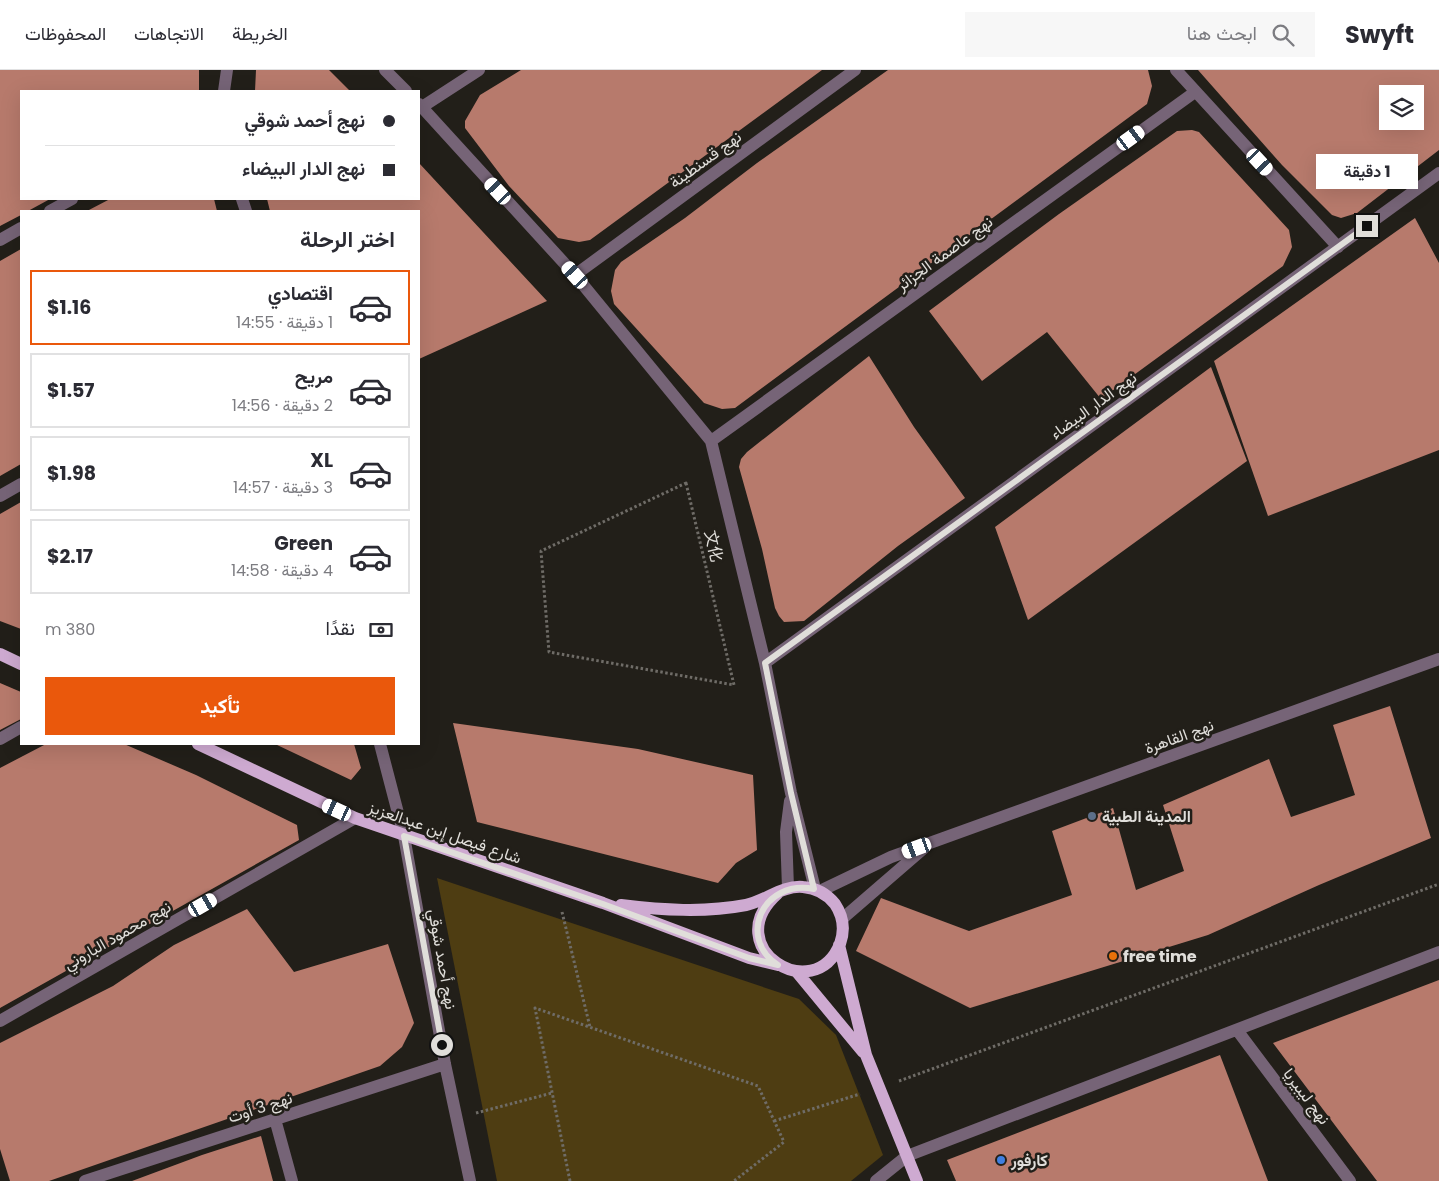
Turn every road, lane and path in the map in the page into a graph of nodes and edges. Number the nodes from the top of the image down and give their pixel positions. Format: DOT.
graph roads {
  1 [pos="226,70"];
  2 [pos="385,70"];
  3 [pos="479,70"];
  4 [pos="855,70"];
  5 [pos="1176,70"];
  6 [pos="224,90"];
  7 [pos="405,90"];
  8 [pos="1195,92"];
  9 [pos="420,106"];
  10 [pos="1439,173"];
  11 [pos="70,200"];
  12 [pos="52,210"];
  13 [pos="20,229"];
  14 [pos="0,240"];
  15 [pos="1338,247"];
  16 [pos="575,275"];
  17 [pos="712,441"];
  18 [pos="20,485"];
  19 [pos="0,496"];
  20 [pos="549,652"];
  21 [pos="0,654"];
  22 [pos="1439,659"];
  23 [pos="765,663"];
  24 [pos="20,664"];
  25 [pos="20,728"];
  26 [pos="0,739"];
  27 [pos="200,745"];
  28 [pos="380,745"];
  29 [pos="791,793"];
  30 [pos="354,818"];
  31 [pos="404,836"];
  32 [pos="929,843"];
  33 [pos="1439,884"];
  34 [pos="556,887"];
  35 [pos="817,890"];
  36 [pos="782,891"];
  37 [pos="603,904"];
  38 [pos="842,920"];
  39 [pos="840,945"];
  40 [pos="1439,952"];
  41 [pos="778,965"];
  42 [pos="796,971"];
  43 [pos="0,1021"];
  44 [pos="590,1027"];
  45 [pos="1237,1030"];
  46 [pos="866,1055"];
  47 [pos="446,1064"];
  48 [pos="880,1088"];
  49 [pos="552,1093"];
  50 [pos="275,1119"];
  51 [pos="457,1119"];
  52 [pos="774,1121"];
  53 [pos="907,1156"];
  54 [pos="85,1181"];
  55 [pos="292,1181"];
  56 [pos="470,1181"];
  57 [pos="570,1181"];
  58 [pos="734,1181"];
  59 [pos="876,1181"];
  60 [pos="917,1181"];
  61 [pos="1350,1181"];
  1 -- 6 [label="street"];
  2 -- 7 [label="street"];
  3 -- 9 [label="street"];
  4 -- 16 [label="street, نهج قسنطينة"];
  5 -- 8 [label="street"];
  8 -- 15 [label="street"];
  8 -- 17 [label="street, نهج عاصمة الجزائر"];
  9 -- 16 [label="street"];
  10 -- 15 [label="street, نهج الدار البيضاء"];
  11 -- 12 [label="street"];
  13 -- 14 [label="street"];
  15 -- 23 [label="street, نهج الدار البيضاء"];
  16 -- 17 [label="street"];
  17 -- 23 [label="street"];
  18 -- 19 [label="street"];
  20 -- 20 [label="path, 文化"];
  21 -- 24 [label="main road"];
  22 -- 32 [label="street, نهج القاهرة"];
  23 -- 29 [label="street"];
  25 -- 26 [label="street"];
  27 -- 30 [label="main road, شارع فيصل إبن عبدالعزيز"];
  28 -- 31 [label="street, نهج أحمد شوقي"];
  29 -- 35 [label="street"];
  29 -- 36 [label="street"];
  30 -- 31 [label="main road, شارع فيصل إبن عبدالعزيز"];
  30 -- 43 [label="street, نهج محمود الباروني"];
  31 -- 34 [label="main road, شارع فيصل إبن عبدالعزيز"];
  31 -- 47 [label="street, نهج أحمد شوقي"];
  32 -- 35 [label="street, نهج القاهرة"];
  32 -- 38 [label="street"];
  33 -- 48 [label="path"];
  34 -- 37 [label="main road, شارع فيصل إبن عبدالعزيز"];
  34 -- 44 [label="path"];
  35 -- 36 [label="main road"];
  35 -- 38 [label="main road"];
  36 -- 37 [label="main road"];
  36 -- 41 [label="main road"];
  37 -- 41 [label="main road"];
  38 -- 39 [label="main road"];
  39 -- 42 [label="main road"];
  39 -- 46 [label="main road"];
  40 -- 45 [label="street"];
  41 -- 42 [label="main road"];
  42 -- 46 [label="main road"];
  44 -- 49 [label="path"];
  44 -- 52 [label="path"];
  45 -- 53 [label="street"];
  45 -- 61 [label="street, نهج ليبيريا"];
  46 -- 48 [label="main road"];
  47 -- 50 [label="street, نهج 3 أوت"];
  47 -- 51 [label="street, نهج أحمد شوقي"];
  48 -- 52 [label="path"];
  48 -- 53 [label="main road"];
  49 -- 51 [label="path"];
  49 -- 57 [label="path"];
  50 -- 54 [label="street, نهج 3 أوت"];
  50 -- 55 [label="street"];
  51 -- 56 [label="street, نهج أحمد شوقي"];
  52 -- 58 [label="path"];
  53 -- 59 [label="street"];
  53 -- 60 [label="main road"];
}
